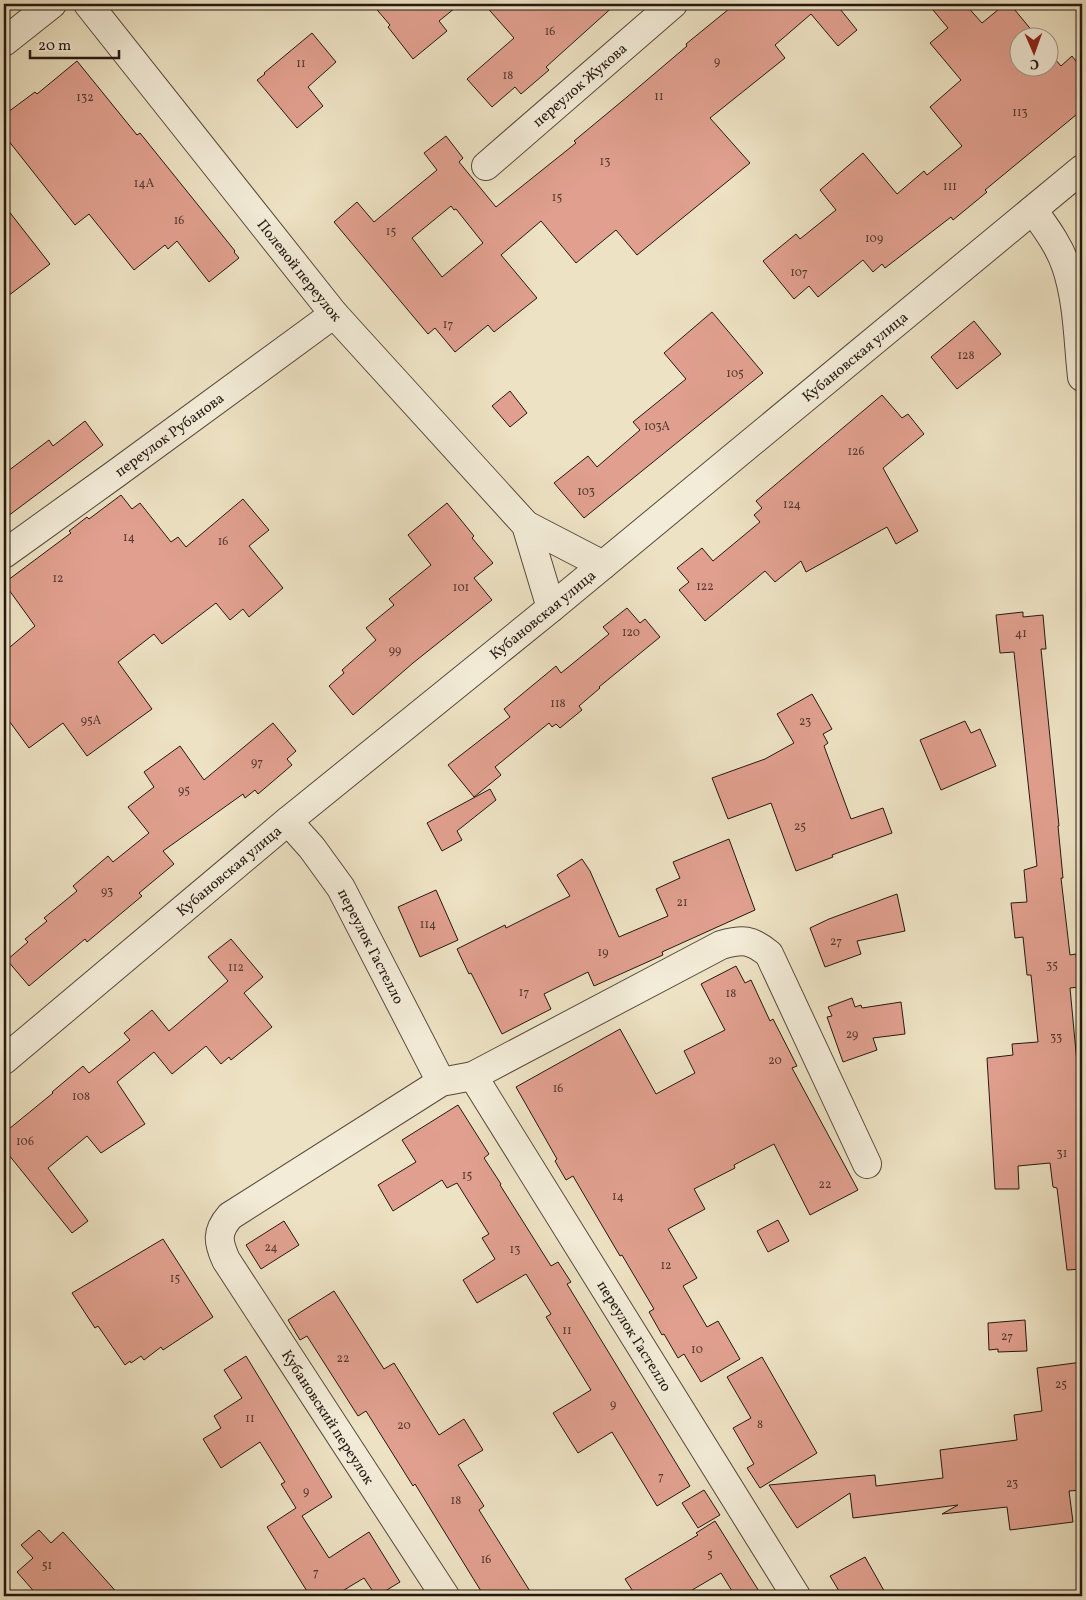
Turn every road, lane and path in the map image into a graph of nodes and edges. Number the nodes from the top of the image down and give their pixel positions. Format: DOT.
graph roads {
  1 [pos="52,4"];
  2 [pos="88,4"];
  3 [pos="674,4"];
  4 [pos="4,42"];
  5 [pos="486,166"];
  6 [pos="1082,170"];
  7 [pos="1033,210"];
  8 [pos="334,314"];
  9 [pos="1082,377"];
  10 [pos="526,525"];
  11 [pos="4,554"];
  12 [pos="603,566"];
  13 [pos="551,608"];
  14 [pos="288,821"];
  15 [pos="4,1060"];
  16 [pos="473,1076"];
  17 [pos="441,1082"];
  18 [pos="867,1164"];
  19 [pos="445,1596"];
  20 [pos="796,1596"];
  1 -- 4 [label="street"];
  2 -- 8 [label="street, Полевой переулок"];
  3 -- 5 [label="street, переулок Жукова"];
  6 -- 7 [label="street, Кубановская улица"];
  7 -- 9 [label="street"];
  7 -- 12 [label="street, Кубановская улица"];
  8 -- 10 [label="street, Полевой переулок"];
  8 -- 11 [label="street, переулок Рубанова"];
  10 -- 12 [label="street, Полевой переулок"];
  10 -- 13 [label="street, Полевой переулок"];
  12 -- 13 [label="street, Кубановская улица"];
  13 -- 14 [label="street, Кубановская улица"];
  14 -- 15 [label="street, Кубановская улица"];
  14 -- 17 [label="street, переулок Гастелло"];
  16 -- 17 [label="street"];
  16 -- 18 [label="street"];
  16 -- 20 [label="street, переулок Гастелло"];
  17 -- 19 [label="street, Кубановский переулок"];
}
